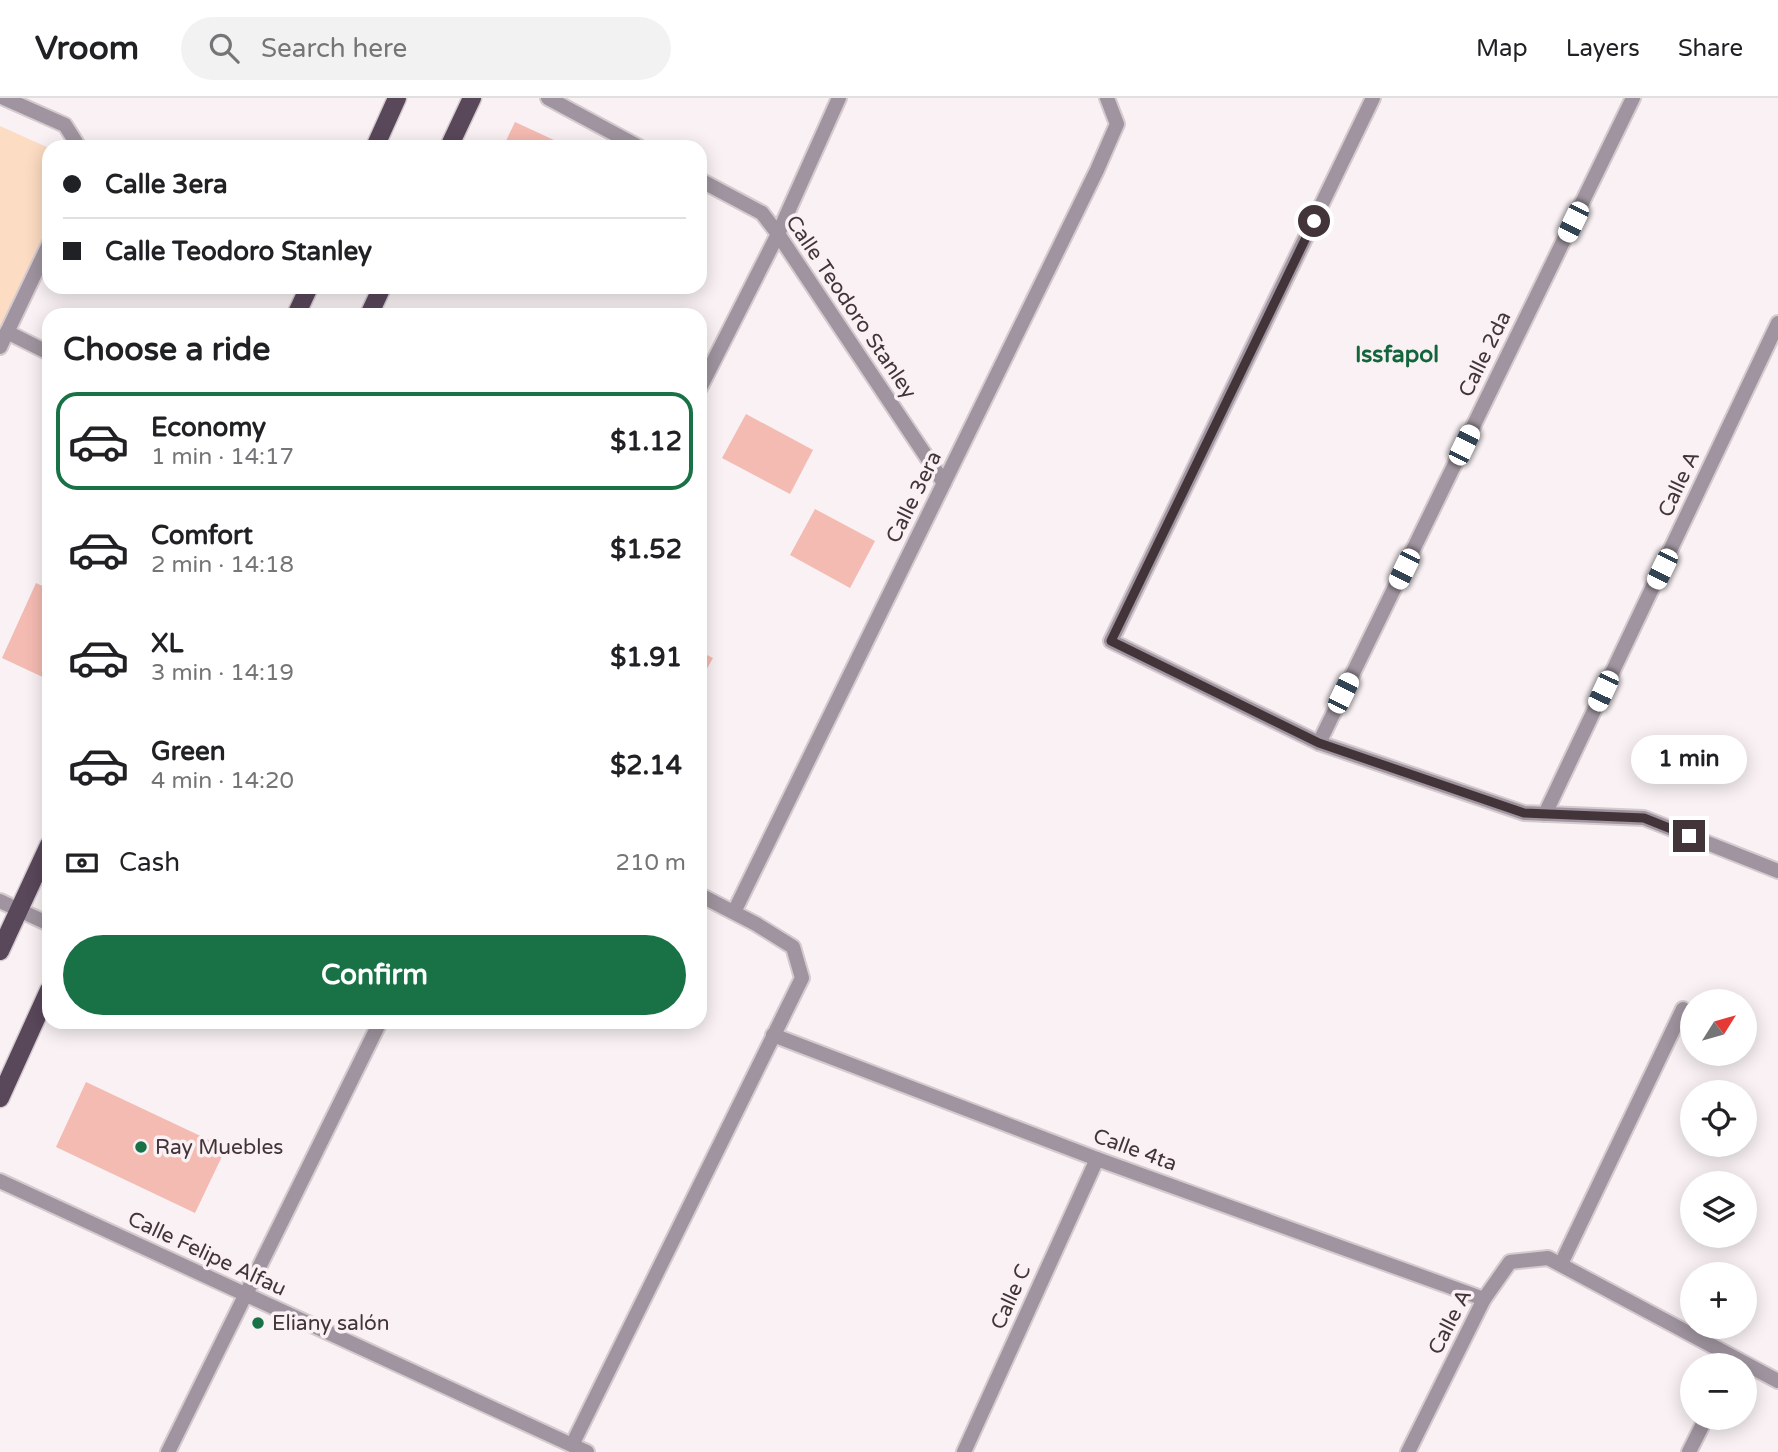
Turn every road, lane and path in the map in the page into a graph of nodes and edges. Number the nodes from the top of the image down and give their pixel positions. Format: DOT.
graph roads {
  1 [pos="4,98"];
  2 [pos="397,98"];
  3 [pos="472,98"];
  4 [pos="548,98"];
  5 [pos="839,98"];
  6 [pos="1107,98"];
  7 [pos="1373,98"];
  8 [pos="1633,98"];
  9 [pos="75,140"];
  10 [pos="377,140"];
  11 [pos="452,140"];
  12 [pos="626,140"];
  13 [pos="707,184"];
  14 [pos="778,234"];
  15 [pos="42,259"];
  16 [pos="1778,323"];
  17 [pos="7,332"];
  18 [pos="0,347"];
  19 [pos="42,350"];
  20 [pos="707,374"];
  21 [pos="944,483"];
  22 [pos="1319,743"];
  23 [pos="1545,814"];
  24 [pos="42,860"];
  25 [pos="1778,871"];
  26 [pos="707,898"];
  27 [pos="0,901"];
  28 [pos="19,910"];
  29 [pos="734,912"];
  30 [pos="42,920"];
  31 [pos="0,950"];
  32 [pos="42,1005"];
  33 [pos="1680,1015"];
  34 [pos="377,1029"];
  35 [pos="774,1035"];
  36 [pos="0,1098"];
  37 [pos="1097,1159"];
  38 [pos="0,1181"];
  39 [pos="1561,1264"];
  40 [pos="244,1295"];
  41 [pos="1484,1299"];
  42 [pos="1720,1353"];
  43 [pos="1757,1371"];
  44 [pos="1778,1381"];
  45 [pos="1700,1430"];
  46 [pos="572,1445"];
  47 [pos="168,1452"];
  48 [pos="587,1452"];
  49 [pos="964,1452"];
  50 [pos="1408,1452"];
  51 [pos="1689,1452"];
  1 -- 9 [label="street"];
  2 -- 10 [label="main road"];
  3 -- 11 [label="main road"];
  4 -- 12 [label="street"];
  5 -- 14 [label="street"];
  6 -- 21 [label="street, Calle 3era"];
  7 -- 22 [label="street"];
  8 -- 22 [label="street, Calle 2da"];
  13 -- 14 [label="street, Calle Teodoro Stanley"];
  14 -- 20 [label="street"];
  14 -- 21 [label="street, Calle Teodoro Stanley"];
  15 -- 17 [label="street"];
  16 -- 23 [label="street, Calle A"];
  17 -- 18 [label="street"];
  17 -- 19 [label="street"];
  21 -- 29 [label="street, Calle 3era"];
  22 -- 23 [label="street"];
  23 -- 25 [label="street"];
  24 -- 28 [label="main road"];
  26 -- 29 [label="street"];
  27 -- 28 [label="street"];
  28 -- 30 [label="street"];
  28 -- 31 [label="main road"];
  29 -- 35 [label="street"];
  32 -- 36 [label="main road"];
  33 -- 39 [label="street"];
  34 -- 40 [label="street"];
  35 -- 37 [label="street, Calle 4ta"];
  35 -- 46 [label="street"];
  37 -- 41 [label="street, Calle 4ta"];
  37 -- 49 [label="street, Calle C"];
  38 -- 40 [label="street, Calle Felipe Alfau"];
  39 -- 41 [label="street, Calle A"];
  39 -- 42 [label="street"];
  40 -- 46 [label="street, Calle Felipe Alfau"];
  40 -- 47 [label="street"];
  41 -- 50 [label="street, Calle A"];
  43 -- 44 [label="street"];
  45 -- 51 [label="street"];
  46 -- 48 [label="street, Calle Felipe Alfau"];
}
